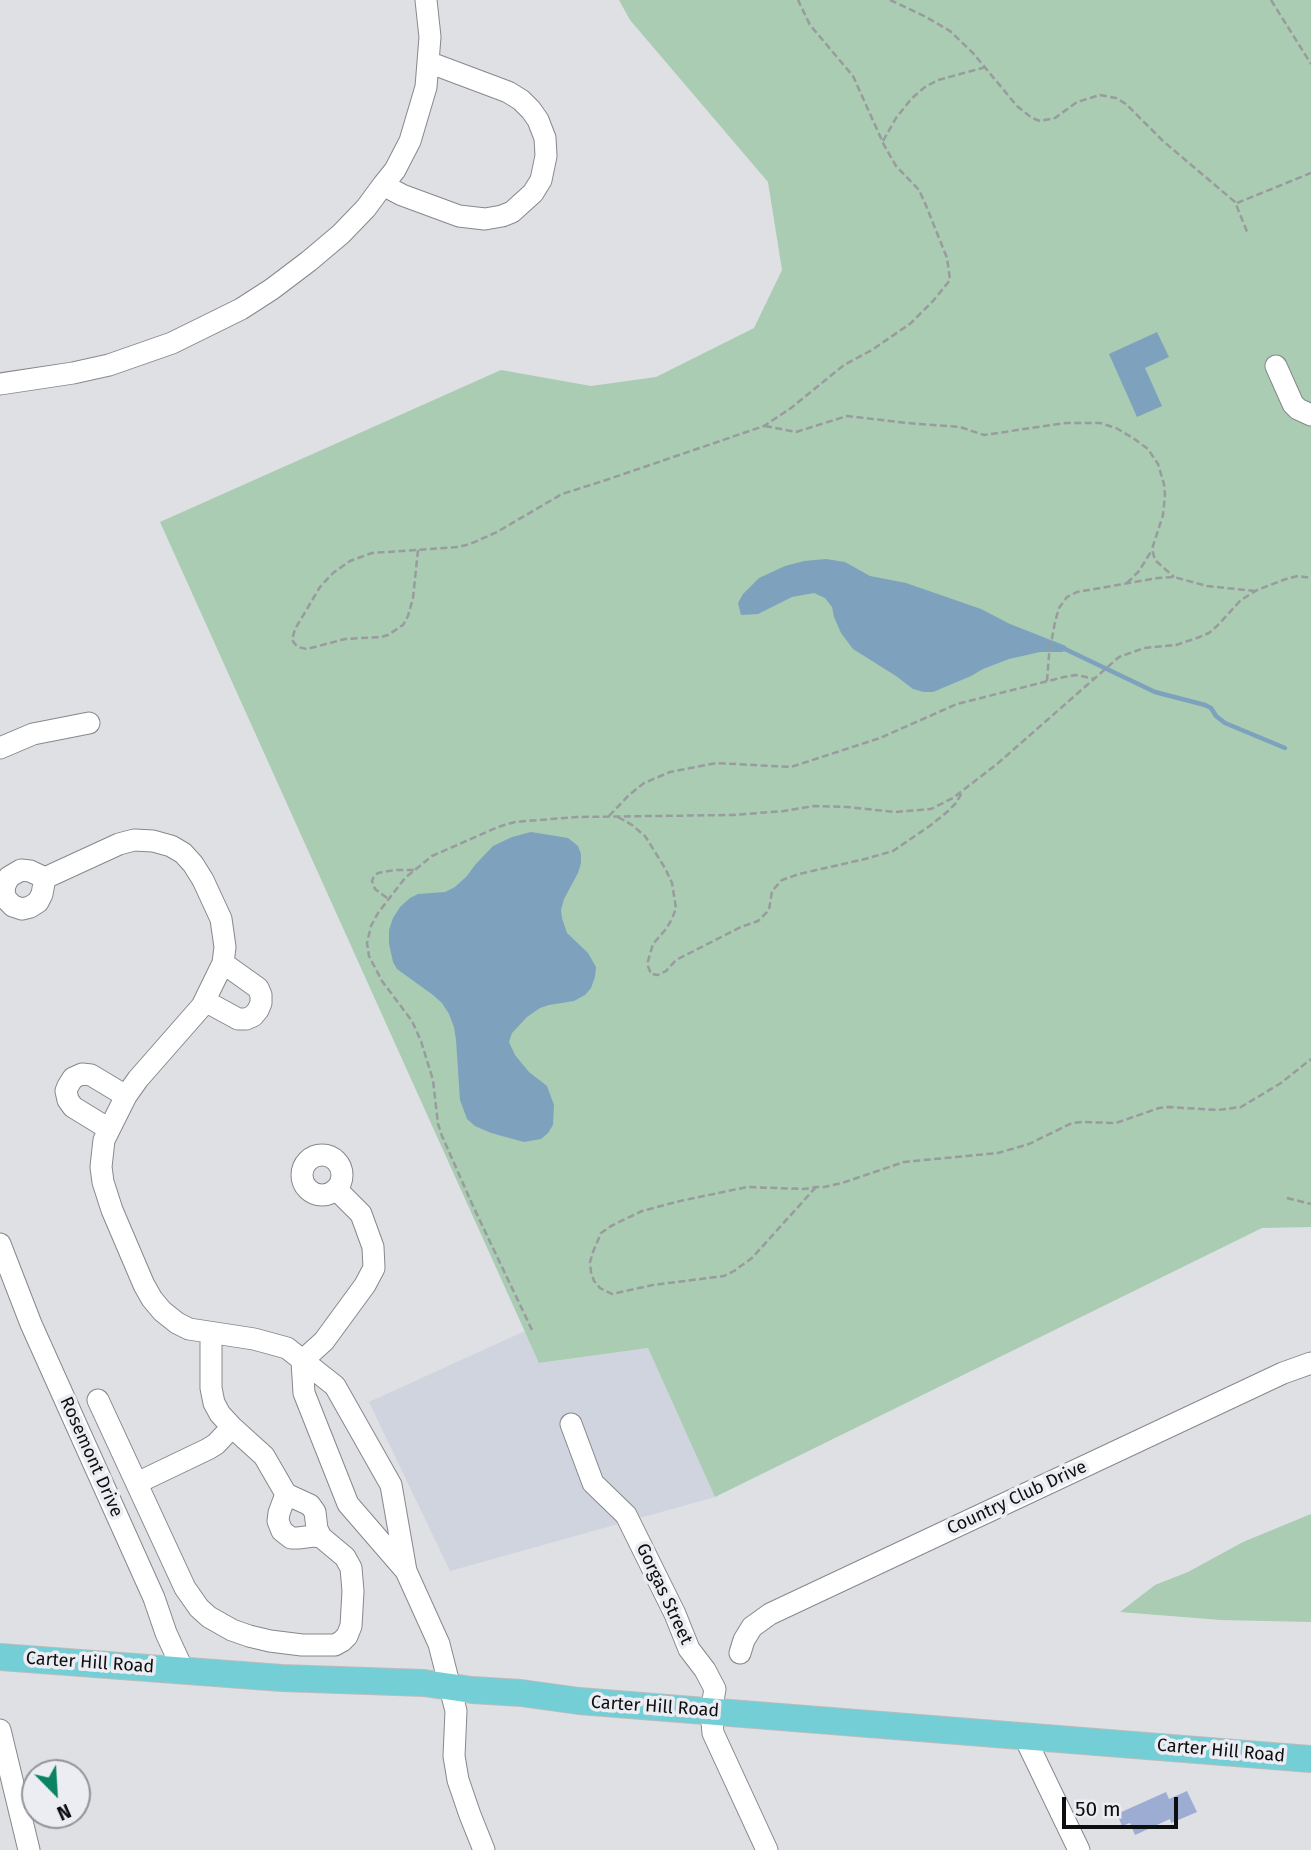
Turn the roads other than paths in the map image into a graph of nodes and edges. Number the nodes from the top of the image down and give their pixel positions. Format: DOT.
graph roads {
  1 [pos="426,0"];
  2 [pos="428,62"];
  3 [pos="383,185"];
  4 [pos="1276,366"];
  5 [pos="0,384"];
  6 [pos="1311,415"];
  7 [pos="89,723"];
  8 [pos="0,748"];
  9 [pos="45,878"];
  10 [pos="223,963"];
  11 [pos="205,1001"];
  12 [pos="126,1096"];
  13 [pos="109,1129"];
  14 [pos="336,1189"];
  15 [pos="0,1244"];
  16 [pos="211,1333"];
  17 [pos="302,1362"];
  18 [pos="1311,1363"];
  19 [pos="97,1399"];
  20 [pos="570,1424"];
  21 [pos="232,1427"];
  22 [pos="358,1427"];
  23 [pos="324,1443"];
  24 [pos="137,1483"];
  25 [pos="286,1494"];
  26 [pos="321,1537"];
  27 [pos="406,1571"];
  28 [pos="740,1653"];
  29 [pos="0,1657"];
  30 [pos="183,1670"];
  31 [pos="450,1687"];
  32 [pos="711,1711"];
  33 [pos="0,1730"];
  34 [pos="1024,1736"];
  35 [pos="1311,1759"];
  36 [pos="29,1850"];
  37 [pos="484,1850"];
  38 [pos="767,1850"];
  39 [pos="1079,1850"];
  1 -- 2 [label="street"];
  2 -- 3 [label="street"];
  2 -- 3 [label="street"];
  3 -- 5 [label="street"];
  4 -- 6 [label="street"];
  7 -- 8 [label="street"];
  9 -- 10 [label="street"];
  10 -- 11 [label="street"];
  10 -- 11 [label="street"];
  11 -- 12 [label="street"];
  12 -- 13 [label="street"];
  12 -- 13 [label="street"];
  13 -- 16 [label="street"];
  14 -- 17 [label="street"];
  15 -- 30 [label="street, Rosemont Drive"];
  16 -- 17 [label="street"];
  16 -- 21 [label="street"];
  17 -- 22 [label="street"];
  17 -- 23 [label="street"];
  18 -- 28 [label="street, Country Club Drive"];
  19 -- 24 [label="street"];
  20 -- 32 [label="street, Gorgas Street"];
  21 -- 24 [label="street"];
  21 -- 25 [label="street"];
  22 -- 23 [label="street"];
  22 -- 27 [label="street"];
  23 -- 27 [label="street"];
  24 -- 26 [label="street"];
  25 -- 26 [label="street"];
  25 -- 26 [label="street"];
  27 -- 31 [label="street"];
  29 -- 30 [label="main road, Carter Hill Road"];
  30 -- 31 [label="main road, Carter Hill Road"];
  31 -- 32 [label="main road, Carter Hill Road"];
  31 -- 37 [label="street"];
  32 -- 34 [label="main road, Carter Hill Road"];
  32 -- 38 [label="street, Gorgas Street"];
  33 -- 36 [label="street"];
  34 -- 35 [label="main road, Carter Hill Road"];
  34 -- 39 [label="street"];
}
